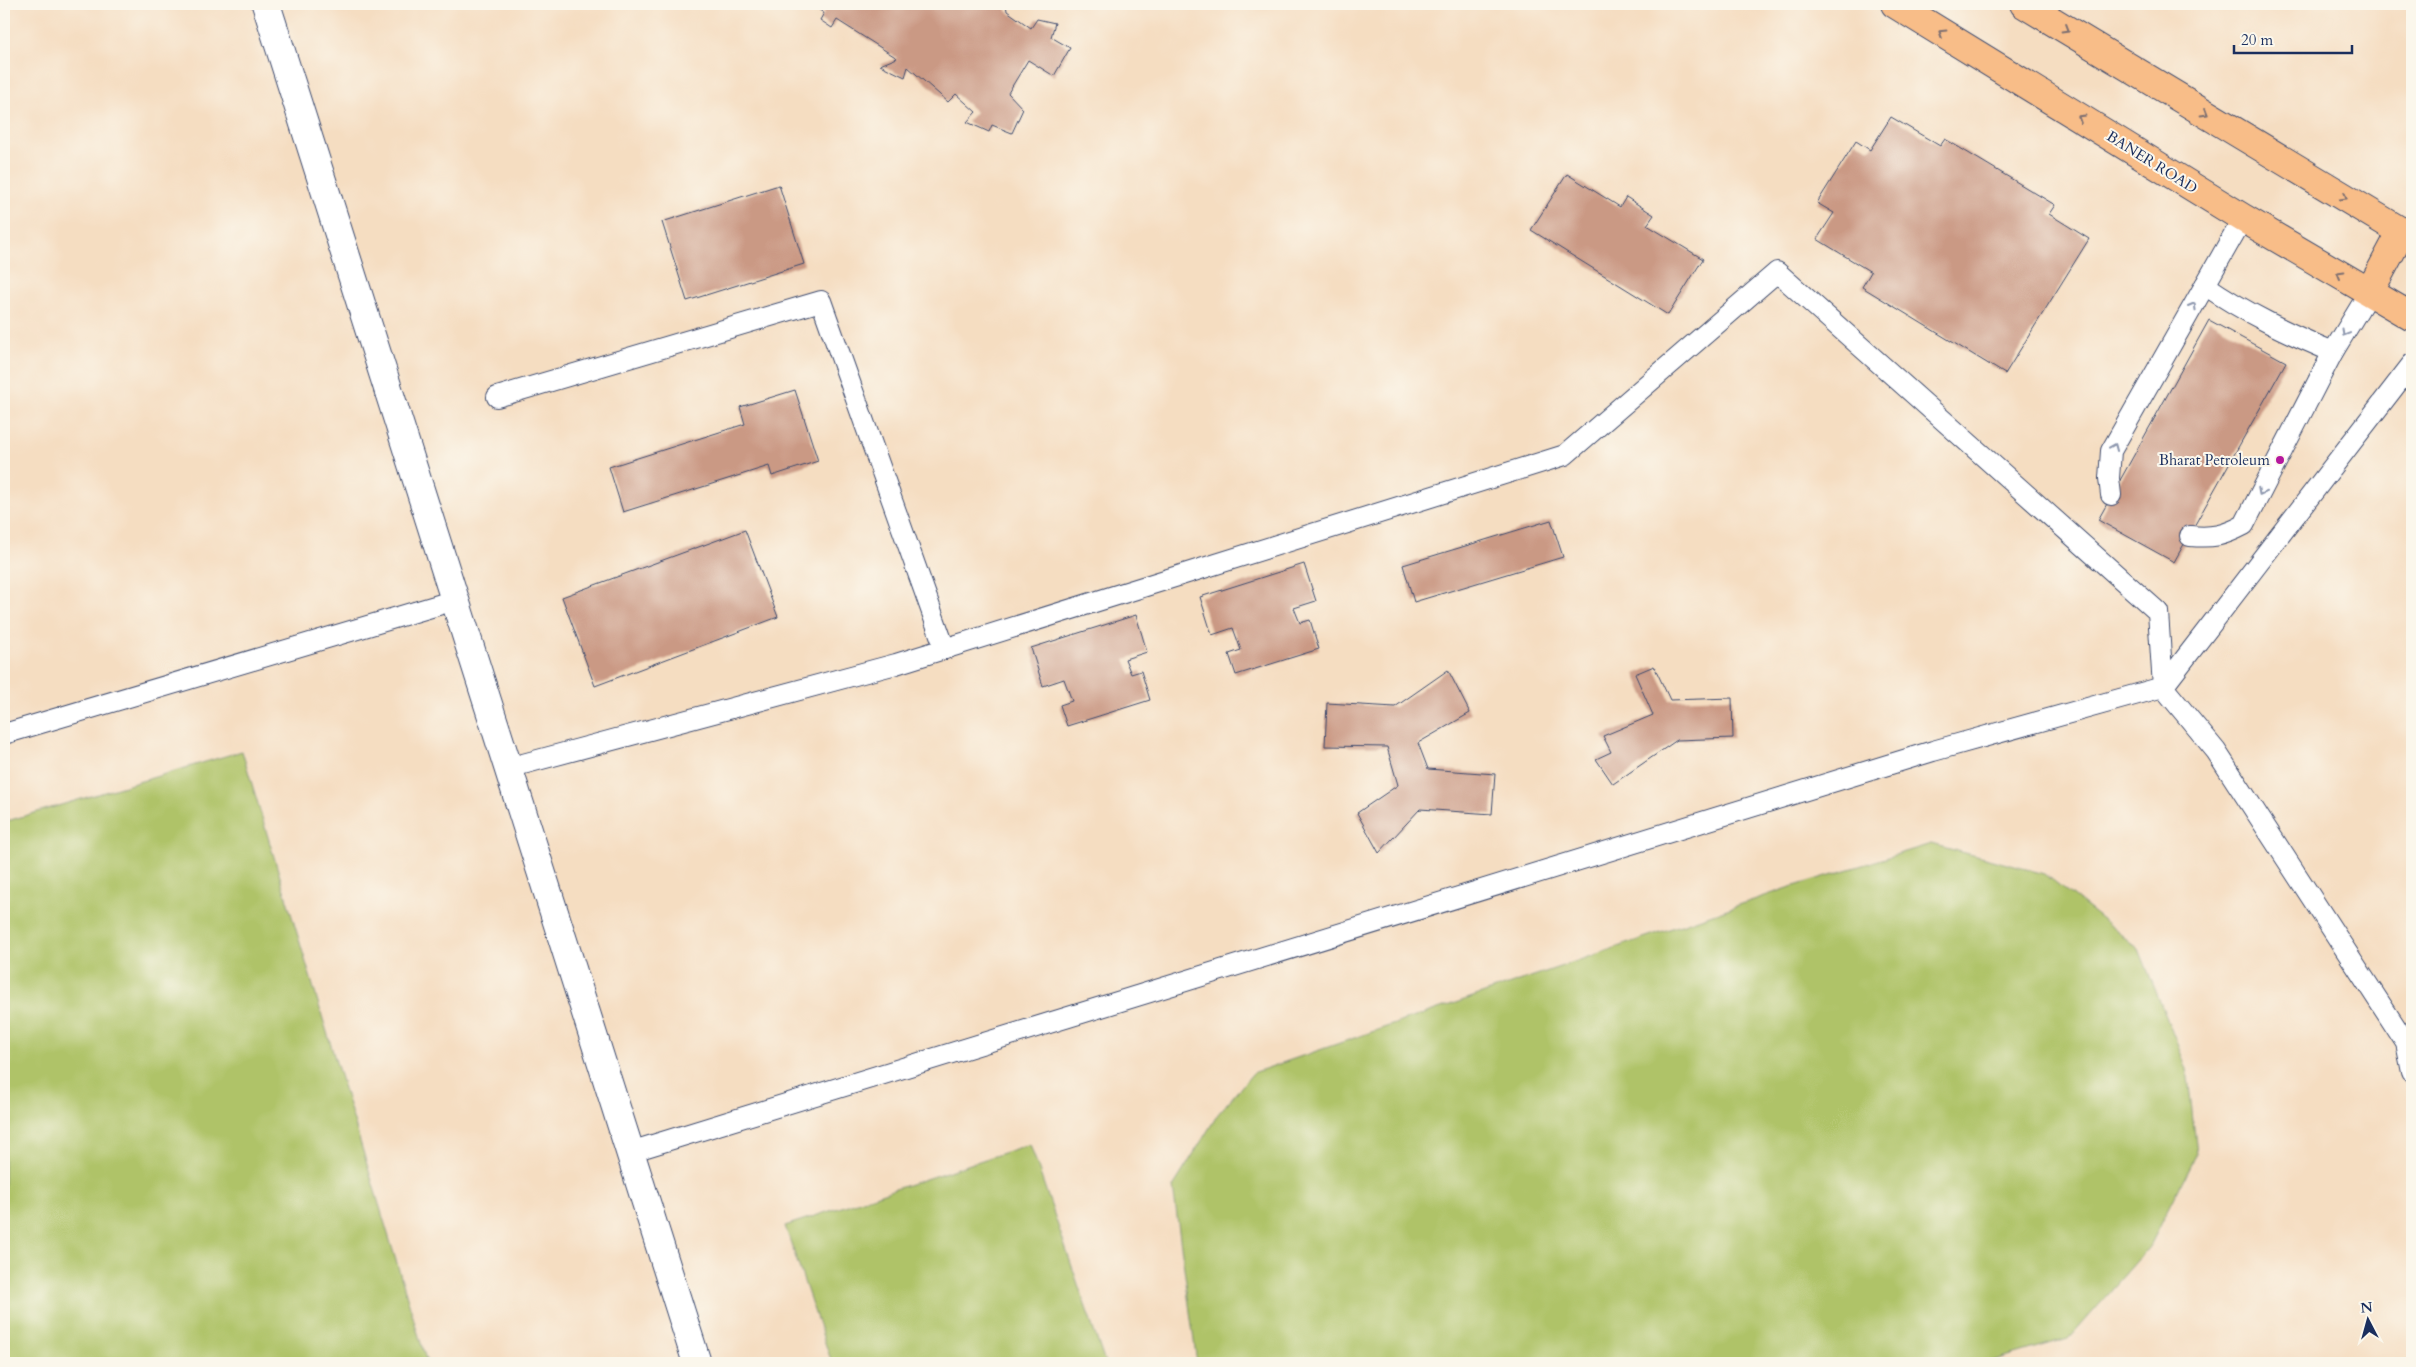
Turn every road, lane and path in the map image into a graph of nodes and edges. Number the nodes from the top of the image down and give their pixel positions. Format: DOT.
graph roads {
  1 [pos="266,4"];
  2 [pos="1895,4"];
  3 [pos="2024,4"];
  4 [pos="2243,218"];
  5 [pos="2407,235"];
  6 [pos="2205,285"];
  7 [pos="2370,291"];
  8 [pos="2412,316"];
  9 [pos="2333,352"];
  10 [pos="2412,364"];
  11 [pos="496,397"];
  12 [pos="2111,495"];
  13 [pos="2190,536"];
  14 [pos="455,600"];
  15 [pos="945,650"];
  16 [pos="2163,686"];
  17 [pos="4,734"];
  18 [pos="508,768"];
  19 [pos="2409,1042"];
  20 [pos="2412,1072"];
  21 [pos="630,1152"];
  22 [pos="697,1363"];
  1 -- 14 [label="street"];
  4 -- 2 [label="main road, BANER ROAD, one-way"];
  3 -- 5 [label="main road, one-way"];
  4 -- 6 [label="lane"];
  7 -- 4 [label="main road, BANER ROAD, one-way"];
  5 -- 7 [label="main road"];
  6 -- 9 [label="lane"];
  12 -- 6 [label="lane, one-way"];
  7 -- 8 [label="main road, BANER ROAD"];
  7 -- 9 [label="lane, one-way"];
  9 -- 13 [label="lane, one-way"];
  10 -- 16 [label="lane"];
  11 -- 15 [label="lane"];
  14 -- 17 [label="lane"];
  14 -- 18 [label="street"];
  15 -- 16 [label="lane"];
  15 -- 18 [label="lane"];
  16 -- 19 [label="lane"];
  16 -- 21 [label="lane"];
  18 -- 21 [label="street"];
  19 -- 20 [label="lane"];
  21 -- 22 [label="street"];
}
